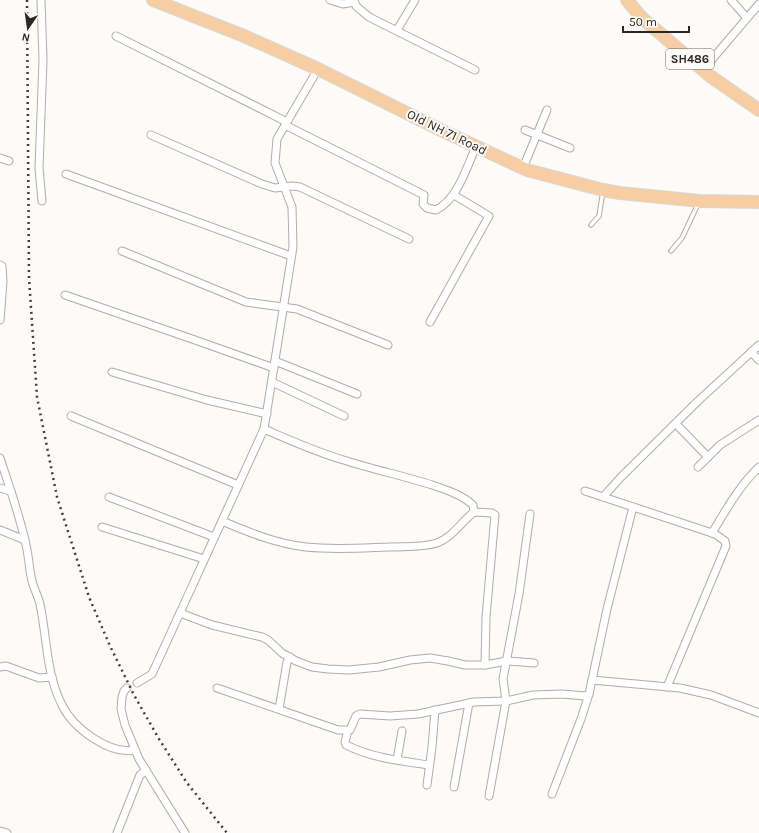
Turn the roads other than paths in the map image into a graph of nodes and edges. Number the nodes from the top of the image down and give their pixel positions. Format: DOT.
graph roads {
  1 [pos="41,0"];
  2 [pos="153,0"];
  3 [pos="330,0"];
  4 [pos="415,0"];
  5 [pos="627,0"];
  6 [pos="731,0"];
  7 [pos="354,1"];
  8 [pos="759,4"];
  9 [pos="747,18"];
  10 [pos="397,30"];
  11 [pos="116,36"];
  12 [pos="318,69"];
  13 [pos="475,70"];
  14 [pos="703,70"];
  15 [pos="547,110"];
  16 [pos="759,110"];
  17 [pos="286,124"];
  18 [pos="525,130"];
  19 [pos="536,134"];
  20 [pos="151,136"];
  21 [pos="476,147"];
  22 [pos="570,148"];
  23 [pos="0,158"];
  24 [pos="9,161"];
  25 [pos="523,168"];
  26 [pos="66,174"];
  27 [pos="284,186"];
  28 [pos="603,190"];
  29 [pos="454,195"];
  30 [pos="42,201"];
  31 [pos="700,201"];
  32 [pos="759,202"];
  33 [pos="591,225"];
  34 [pos="409,239"];
  35 [pos="122,251"];
  36 [pos="671,251"];
  37 [pos="291,256"];
  38 [pos="0,265"];
  39 [pos="66,295"];
  40 [pos="283,307"];
  41 [pos="0,320"];
  42 [pos="430,322"];
  43 [pos="388,345"];
  44 [pos="759,345"];
  45 [pos="751,352"];
  46 [pos="759,360"];
  47 [pos="274,365"];
  48 [pos="112,372"];
  49 [pos="272,382"];
  50 [pos="357,394"];
  51 [pos="266,414"];
  52 [pos="71,416"];
  53 [pos="344,416"];
  54 [pos="759,420"];
  55 [pos="676,424"];
  56 [pos="264,430"];
  57 [pos="708,457"];
  58 [pos="0,458"];
  59 [pos="698,467"];
  60 [pos="759,467"];
  61 [pos="238,485"];
  62 [pos="0,488"];
  63 [pos="11,491"];
  64 [pos="585,491"];
  65 [pos="109,497"];
  66 [pos="603,497"];
  67 [pos="633,507"];
  68 [pos="474,512"];
  69 [pos="530,514"];
  70 [pos="222,521"];
  71 [pos="102,527"];
  72 [pos="0,530"];
  73 [pos="712,533"];
  74 [pos="214,537"];
  75 [pos="25,540"];
  76 [pos="204,559"];
  77 [pos="180,613"];
  78 [pos="290,657"];
  79 [pos="507,661"];
  80 [pos="534,663"];
  81 [pos="485,665"];
  82 [pos="0,666"];
  83 [pos="52,677"];
  84 [pos="592,680"];
  85 [pos="137,683"];
  86 [pos="667,687"];
  87 [pos="126,688"];
  88 [pos="217,688"];
  89 [pos="589,694"];
  90 [pos="506,701"];
  91 [pos="469,703"];
  92 [pos="279,709"];
  93 [pos="435,710"];
  94 [pos="759,713"];
  95 [pos="348,730"];
  96 [pos="402,731"];
  97 [pos="135,750"];
  98 [pos="398,760"];
  99 [pos="430,765"];
  100 [pos="146,770"];
  101 [pos="427,785"];
  102 [pos="454,787"];
  103 [pos="552,794"];
  104 [pos="489,796"];
  105 [pos="0,831"];
  106 [pos="7,833"];
  107 [pos="117,833"];
  108 [pos="185,833"];
  1 -- 30 [label="street"];
  2 -- 12 [label="main road, Old NH 71 Road"];
  3 -- 7 [label="street"];
  4 -- 10 [label="street"];
  5 -- 14 [label="main road, SH486"];
  6 -- 9 [label="street"];
  7 -- 10 [label="street"];
  8 -- 9 [label="street"];
  9 -- 14 [label="street"];
  10 -- 13 [label="street"];
  11 -- 17 [label="street"];
  12 -- 17 [label="street"];
  12 -- 21 [label="main road, Old NH 71 Road"];
  14 -- 16 [label="main road, SH486"];
  15 -- 19 [label="street"];
  17 -- 27 [label="street"];
  17 -- 29 [label="street"];
  18 -- 19 [label="street"];
  19 -- 22 [label="street"];
  19 -- 25 [label="street"];
  20 -- 27 [label="street"];
  21 -- 25 [label="main road, Old NH 71 Road"];
  21 -- 29 [label="street"];
  23 -- 24 [label="street"];
  25 -- 28 [label="main road, Old NH 71 Road"];
  26 -- 37 [label="street"];
  27 -- 34 [label="street"];
  27 -- 37 [label="street"];
  28 -- 31 [label="main road, Old NH 71 Road"];
  28 -- 33 [label="lane"];
  29 -- 42 [label="street"];
  31 -- 32 [label="main road, Old NH 71 Road"];
  31 -- 36 [label="lane"];
  35 -- 40 [label="street"];
  37 -- 40 [label="street"];
  38 -- 41 [label="street"];
  39 -- 47 [label="street"];
  40 -- 43 [label="street"];
  40 -- 47 [label="street"];
  44 -- 45 [label="street"];
  45 -- 46 [label="street"];
  45 -- 55 [label="street"];
  47 -- 49 [label="street"];
  47 -- 50 [label="street"];
  48 -- 51 [label="street"];
  49 -- 51 [label="street"];
  49 -- 53 [label="street"];
  51 -- 56 [label="street"];
  52 -- 61 [label="street"];
  54 -- 57 [label="street"];
  55 -- 57 [label="street"];
  55 -- 66 [label="street"];
  56 -- 61 [label="street"];
  56 -- 68 [label="street"];
  57 -- 59 [label="street"];
  58 -- 63 [label="street"];
  60 -- 73 [label="street"];
  61 -- 70 [label="street"];
  62 -- 63 [label="street"];
  63 -- 75 [label="street"];
  64 -- 66 [label="street"];
  65 -- 74 [label="street"];
  66 -- 67 [label="street"];
  67 -- 73 [label="street"];
  67 -- 84 [label="street"];
  68 -- 70 [label="street"];
  68 -- 81 [label="street"];
  69 -- 79 [label="street"];
  70 -- 74 [label="street"];
  71 -- 76 [label="street"];
  72 -- 75 [label="street"];
  73 -- 86 [label="street"];
  74 -- 76 [label="street"];
  75 -- 83 [label="street"];
  76 -- 77 [label="street"];
  77 -- 78 [label="street"];
  77 -- 85 [label="street"];
  78 -- 81 [label="street"];
  78 -- 92 [label="street"];
  79 -- 80 [label="street"];
  79 -- 81 [label="street"];
  79 -- 90 [label="street"];
  82 -- 83 [label="street"];
  83 -- 97 [label="street"];
  84 -- 86 [label="street"];
  84 -- 89 [label="street"];
  86 -- 94 [label="street"];
  87 -- 97 [label="street"];
  88 -- 92 [label="street"];
  89 -- 90 [label="street"];
  89 -- 103 [label="street"];
  90 -- 91 [label="street"];
  90 -- 104 [label="street"];
  91 -- 93 [label="street"];
  91 -- 102 [label="street"];
  92 -- 95 [label="street"];
  93 -- 95 [label="street"];
  93 -- 99 [label="street"];
  95 -- 98 [label="street"];
  96 -- 98 [label="street"];
  97 -- 100 [label="street"];
  98 -- 99 [label="street"];
  99 -- 101 [label="street"];
  100 -- 107 [label="street"];
  100 -- 108 [label="street"];
  105 -- 106 [label="street"];
}
